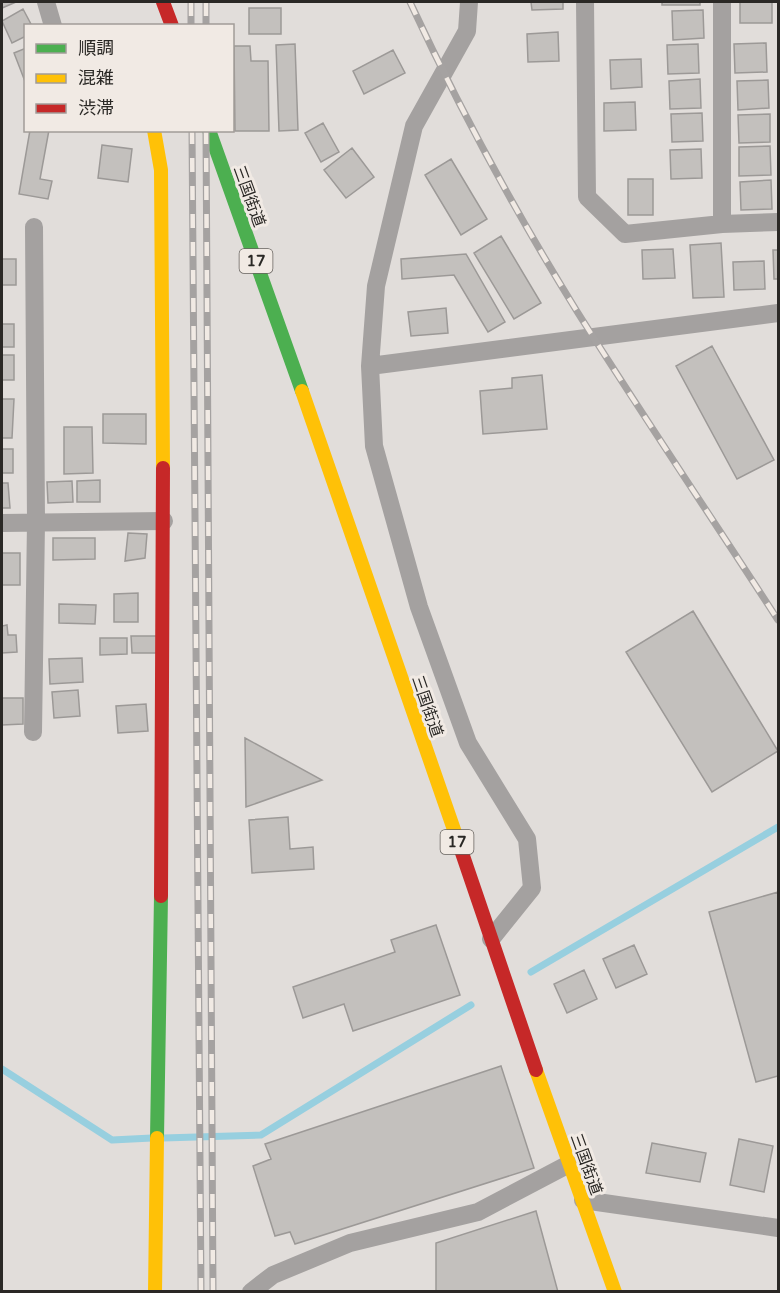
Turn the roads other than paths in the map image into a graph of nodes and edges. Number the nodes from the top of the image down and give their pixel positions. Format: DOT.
graph roads {
  1 [pos="46,2"];
  2 [pos="163,2"];
  3 [pos="469,2"];
  4 [pos="585,2"];
  5 [pos="722,2"];
  6 [pos="53,24"];
  7 [pos="171,24"];
  8 [pos="154,132"];
  9 [pos="210,132"];
  10 [pos="778,222"];
  11 [pos="722,224"];
  12 [pos="34,227"];
  13 [pos="778,313"];
  14 [pos="370,366"];
  15 [pos="164,521"];
  16 [pos="36,522"];
  17 [pos="2,523"];
  18 [pos="33,732"];
  19 [pos="491,939"];
  20 [pos="569,1164"];
  21 [pos="583,1200"];
  22 [pos="778,1228"];
  23 [pos="155,1292"];
  24 [pos="251,1292"];
  25 [pos="615,1292"];
  1 -- 6 [label="street"];
  2 -- 7 [label="main road"];
  3 -- 14 [label="street"];
  4 -- 11 [label="street"];
  5 -- 11 [label="street"];
  8 -- 15 [label="main road"];
  9 -- 19 [label="main road, 三国街道 / 17"];
  10 -- 11 [label="street"];
  12 -- 16 [label="street"];
  13 -- 14 [label="street"];
  14 -- 19 [label="street"];
  15 -- 16 [label="street"];
  15 -- 23 [label="main road"];
  16 -- 17 [label="street"];
  16 -- 18 [label="street"];
  19 -- 20 [label="main road, 三国街道 / 17"];
  20 -- 21 [label="main road, 三国街道 / 17"];
  20 -- 24 [label="street"];
  21 -- 22 [label="street"];
  21 -- 25 [label="main road, 三国街道 / 17"];
}
